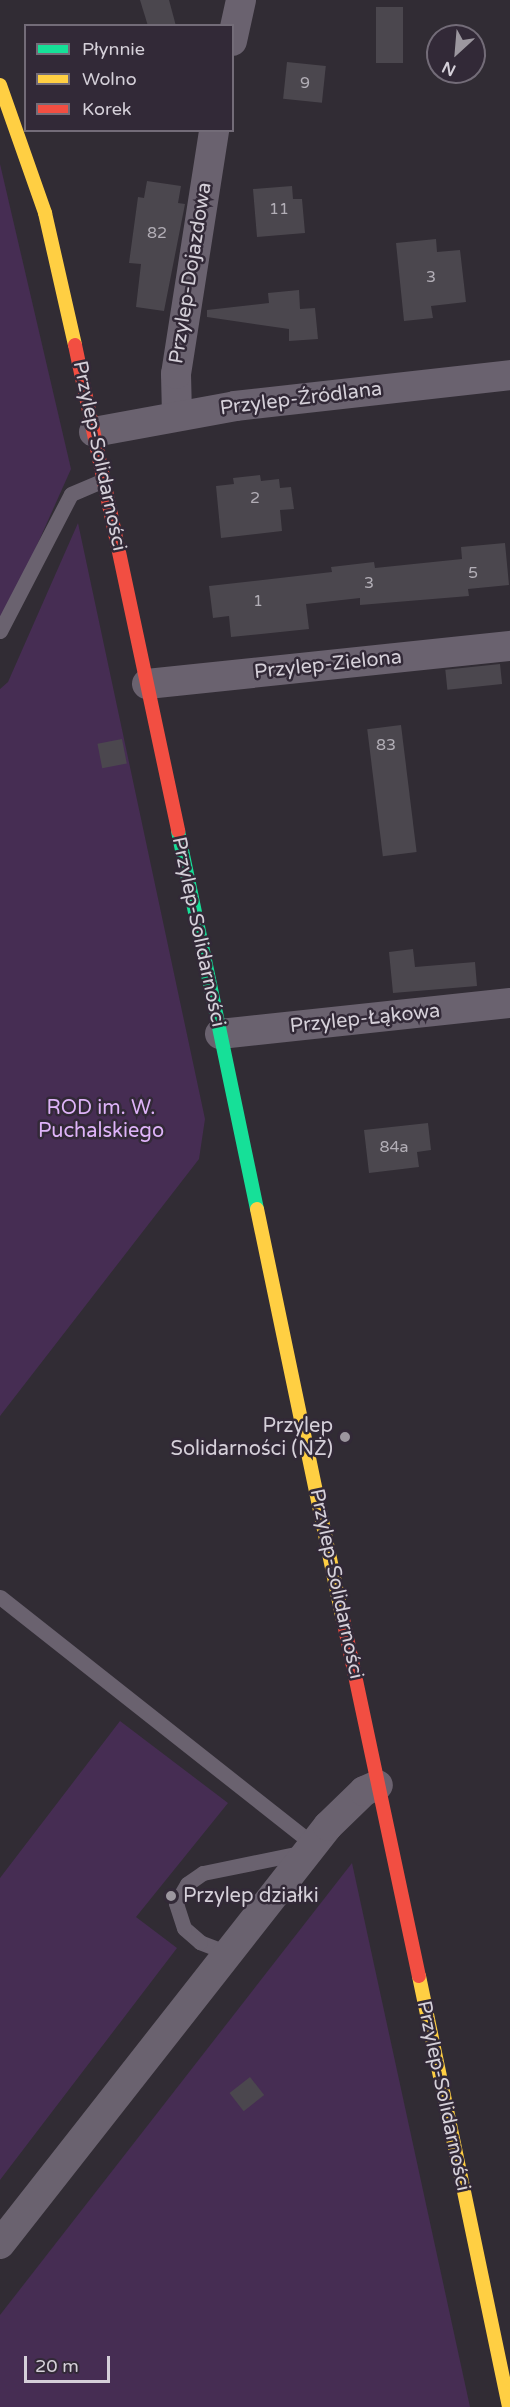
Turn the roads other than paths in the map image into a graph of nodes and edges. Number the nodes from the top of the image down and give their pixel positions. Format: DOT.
graph roads {
  1 [pos="241,0"];
  2 [pos="234,32"];
  3 [pos="0,85"];
  4 [pos="214,132"];
  5 [pos="510,375"];
  6 [pos="177,415"];
  7 [pos="94,432"];
  8 [pos="104,480"];
  9 [pos="0,631"];
  10 [pos="510,646"];
  11 [pos="147,684"];
  12 [pos="510,1003"];
  13 [pos="220,1034"];
  14 [pos="0,1597"];
  15 [pos="378,1785"];
  16 [pos="311,1848"];
  17 [pos="228,1953"];
  18 [pos="0,2244"];
  19 [pos="509,2407"];
  1 -- 2 [label="street"];
  3 -- 7 [label="main road, Przylep-Solidarności"];
  4 -- 6 [label="street, Przylep-Dojazdowa"];
  5 -- 6 [label="street, Przylep-Źródlana"];
  6 -- 7 [label="street, Przylep-Źródlana"];
  7 -- 8 [label="main road, Przylep-Solidarności"];
  8 -- 9 [label="lane"];
  8 -- 11 [label="main road, Przylep-Solidarności"];
  10 -- 11 [label="street, Przylep-Zielona"];
  11 -- 13 [label="main road, Przylep-Solidarności"];
  12 -- 13 [label="street, Przylep-Łąkowa"];
  13 -- 15 [label="main road, Przylep-Solidarności"];
  14 -- 16 [label="lane"];
  15 -- 16 [label="street"];
  15 -- 19 [label="main road, Przylep-Solidarności"];
  16 -- 17 [label="street"];
  16 -- 17 [label="lane"];
  17 -- 18 [label="street"];
}
